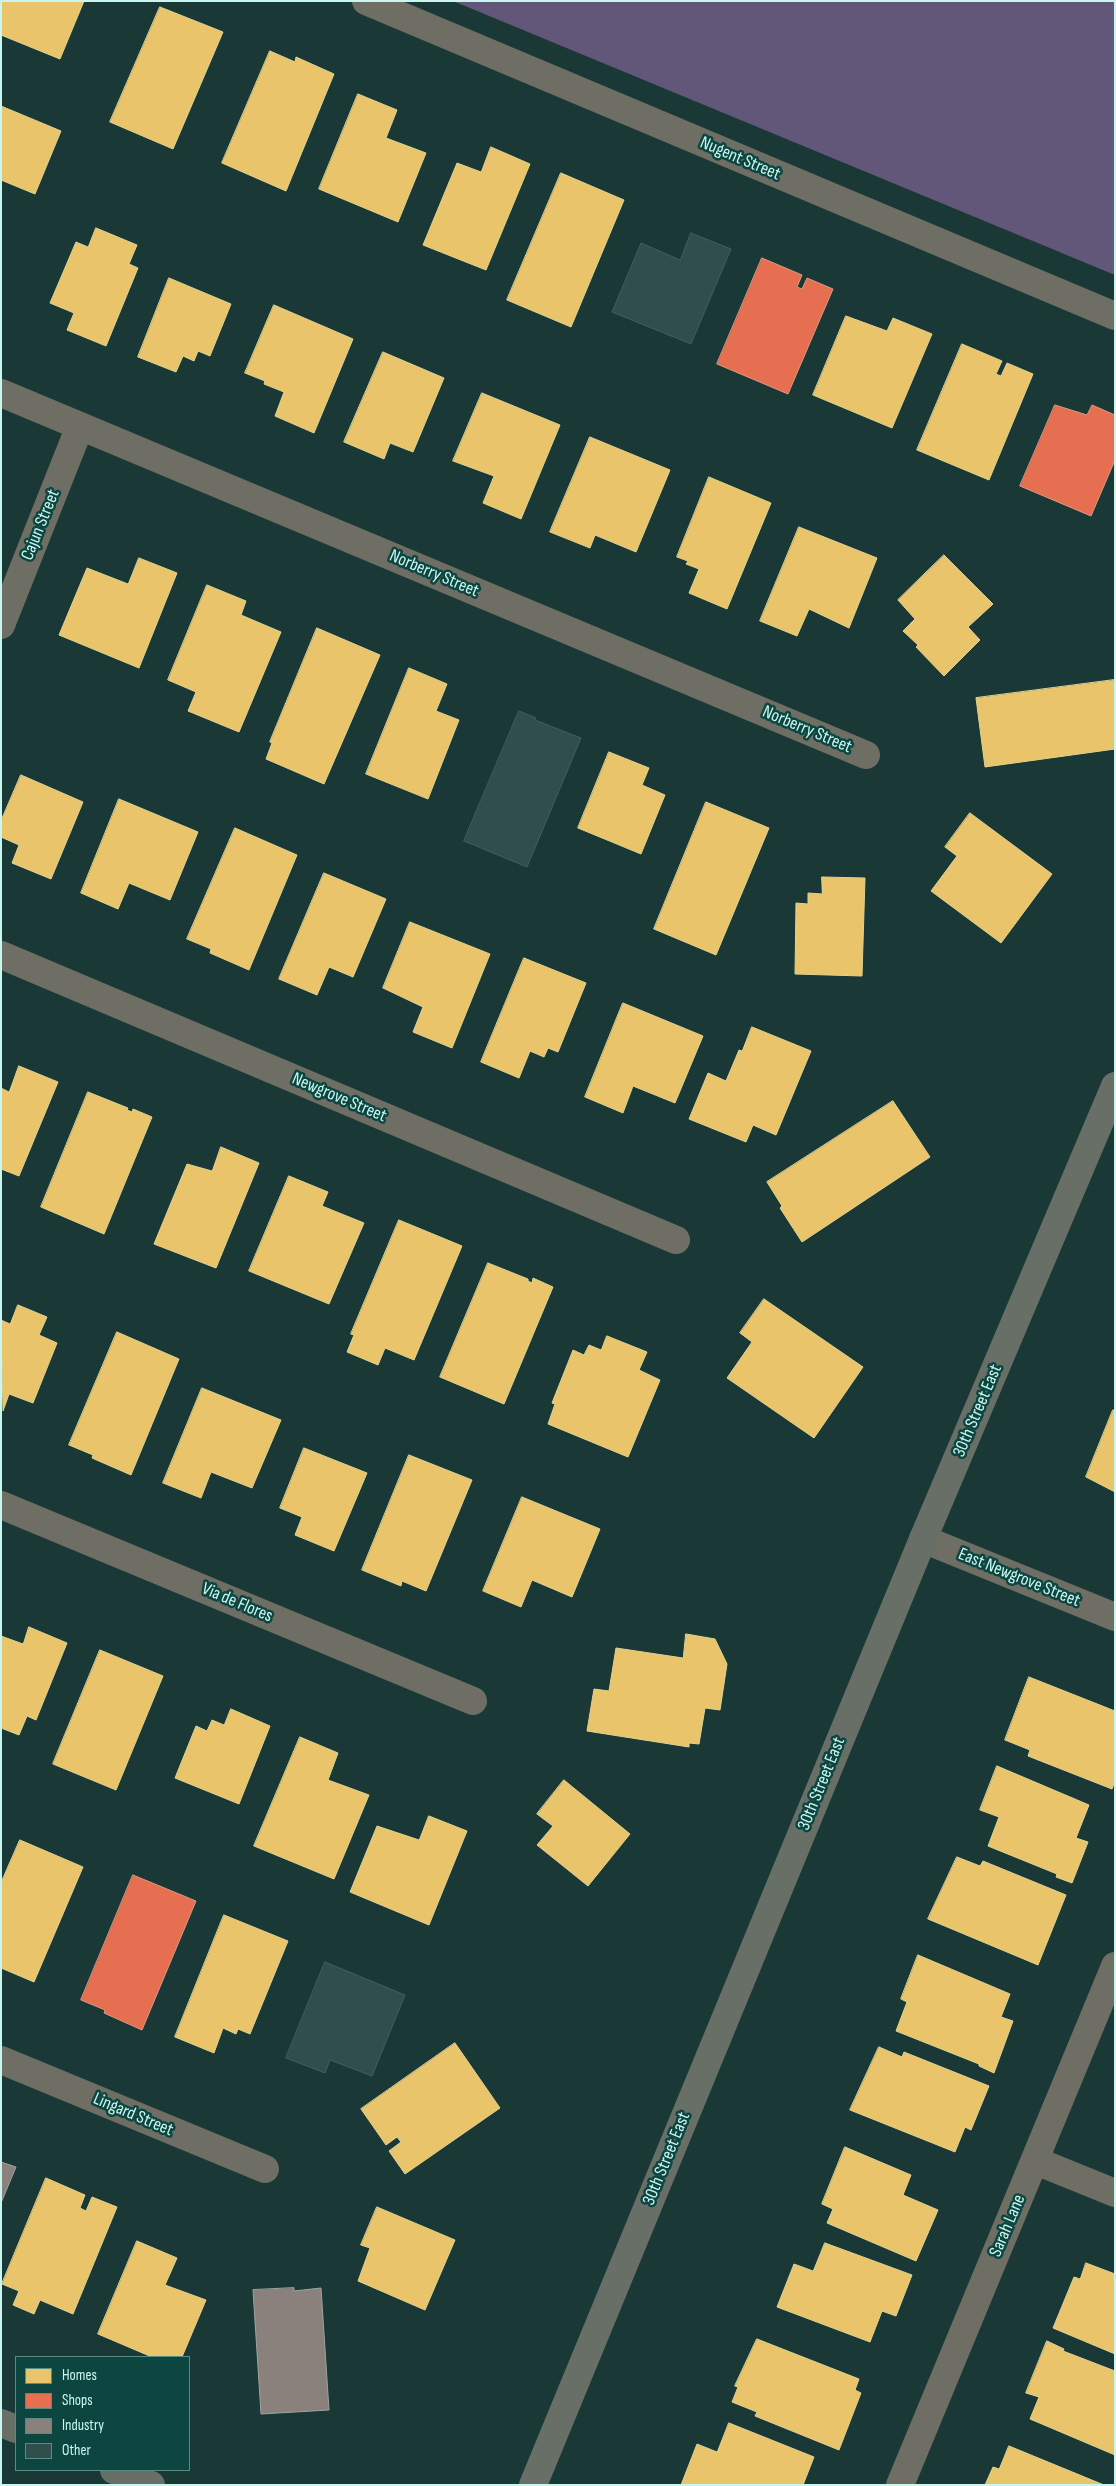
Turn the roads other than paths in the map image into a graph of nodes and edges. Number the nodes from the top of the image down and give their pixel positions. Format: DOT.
graph roads {
  1 [pos="366,1"];
  2 [pos="1115,316"];
  3 [pos="1,393"];
  4 [pos="80,426"];
  5 [pos="1,625"];
  6 [pos="866,755"];
  7 [pos="1,955"];
  8 [pos="1115,1086"];
  9 [pos="676,1240"];
  10 [pos="1,1505"];
  11 [pos="923,1539"];
  12 [pos="1115,1617"];
  13 [pos="473,1701"];
  14 [pos="1115,1966"];
  15 [pos="1,2060"];
  16 [pos="1036,2161"];
  17 [pos="265,2169"];
  18 [pos="1115,2193"];
  19 [pos="1,2423"];
  20 [pos="15,2429"];
  21 [pos="116,2471"];
  22 [pos="151,2485"];
  23 [pos="533,2485"];
  24 [pos="900,2485"];
  1 -- 2 [label="street, Nugent Street"];
  3 -- 4 [label="street, Norberry Street"];
  4 -- 5 [label="street, Cajun Street"];
  4 -- 6 [label="street, Norberry Street"];
  7 -- 9 [label="street, Newgrove Street"];
  8 -- 11 [label="main road, 30th Street East"];
  10 -- 13 [label="street, Via de Flores"];
  11 -- 12 [label="street, East Newgrove Street"];
  11 -- 23 [label="main road, 30th Street East"];
  14 -- 16 [label="street, Sarah Lane"];
  15 -- 17 [label="street, Lingard Street"];
  16 -- 18 [label="street"];
  16 -- 24 [label="street, Sarah Lane"];
  19 -- 20 [label="main road"];
  21 -- 22 [label="main road"];
}
